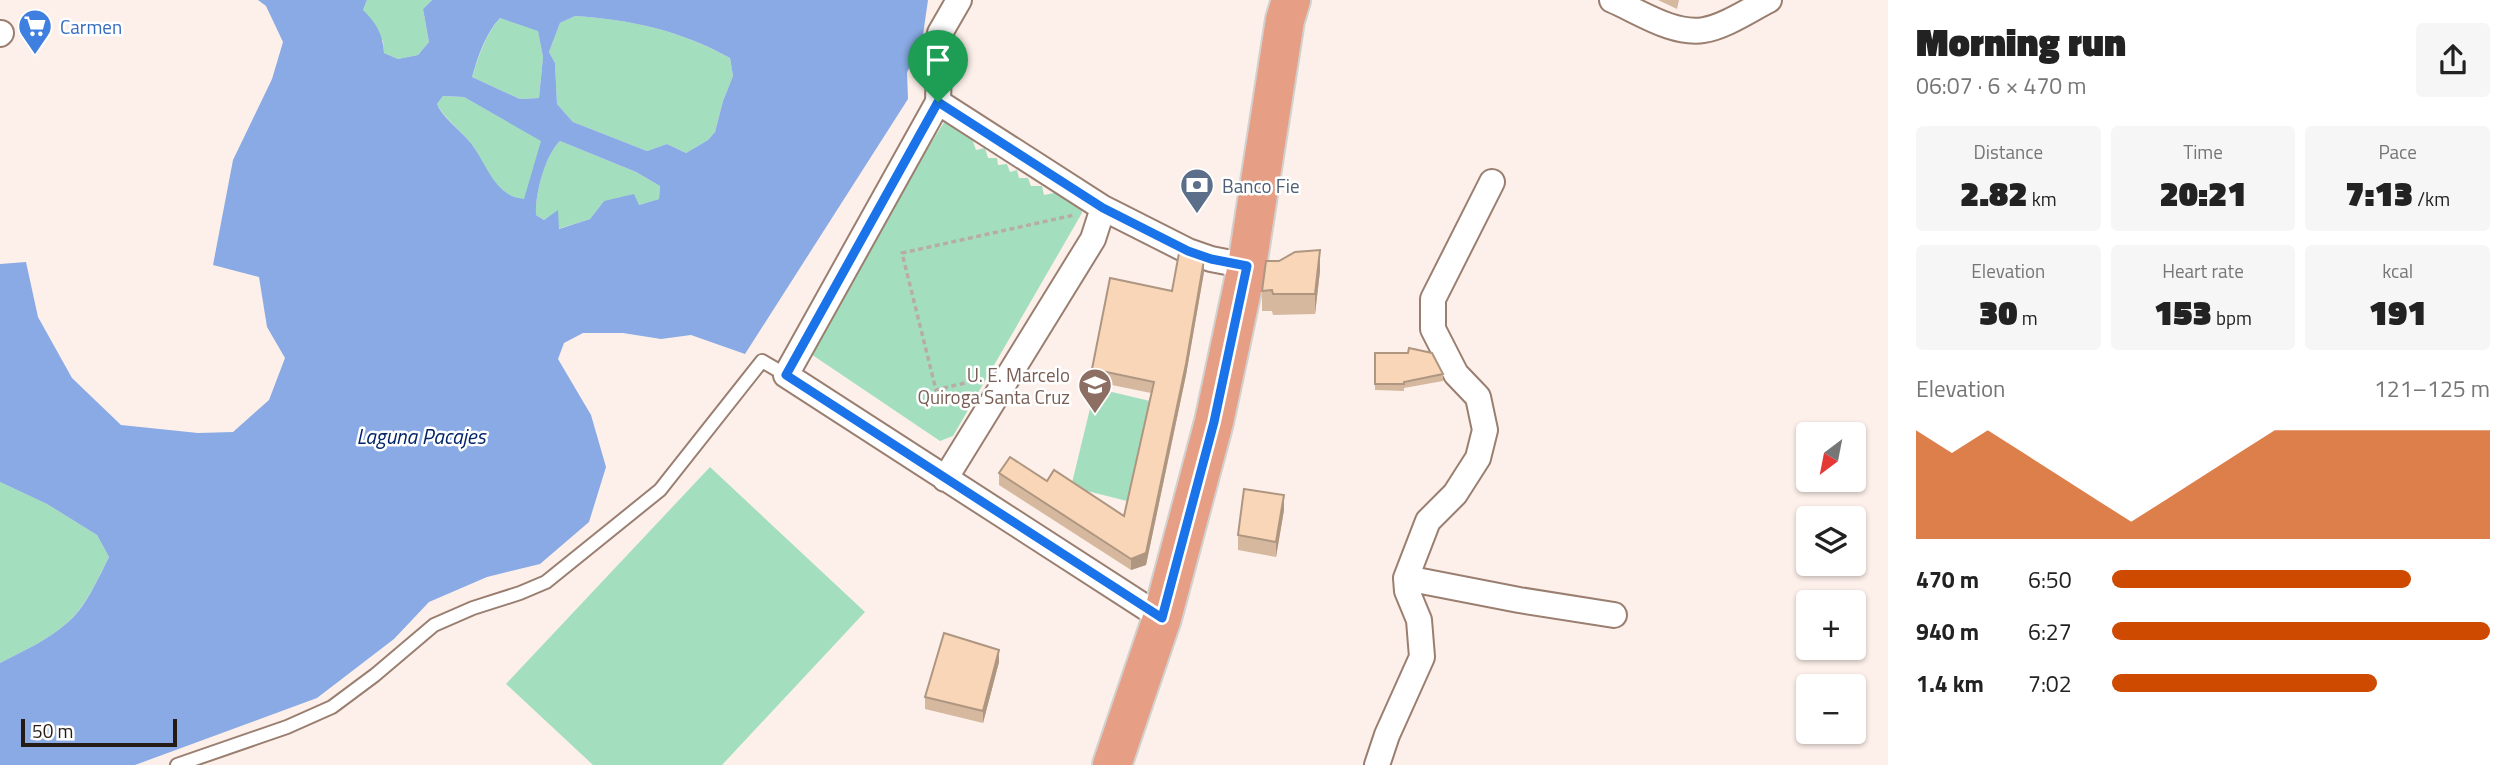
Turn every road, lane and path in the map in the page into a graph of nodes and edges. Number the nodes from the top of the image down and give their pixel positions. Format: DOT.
graph roads {
  1 [pos="959,0"];
  2 [pos="1290,0"];
  3 [pos="1612,0"];
  4 [pos="1769,0"];
  5 [pos="938,102"];
  6 [pos="1492,182"];
  7 [pos="1093,211"];
  8 [pos="1247,266"];
  9 [pos="786,375"];
  10 [pos="987,377"];
  11 [pos="945,479"];
  12 [pos="1406,578"];
  13 [pos="1614,615"];
  14 [pos="1162,618"];
  15 [pos="177,765"];
  16 [pos="1112,765"];
  17 [pos="1377,765"];
  1 -- 5 [label="street"];
  2 -- 8 [label="main road"];
  3 -- 4 [label="street"];
  5 -- 7 [label="street"];
  5 -- 9 [label="street"];
  6 -- 12 [label="street"];
  7 -- 8 [label="street"];
  7 -- 10 [label="path"];
  7 -- 11 [label="street"];
  8 -- 14 [label="main road"];
  9 -- 11 [label="street"];
  9 -- 15 [label="lane"];
  11 -- 14 [label="street"];
  12 -- 13 [label="street"];
  12 -- 17 [label="street"];
  14 -- 16 [label="main road"];
}
